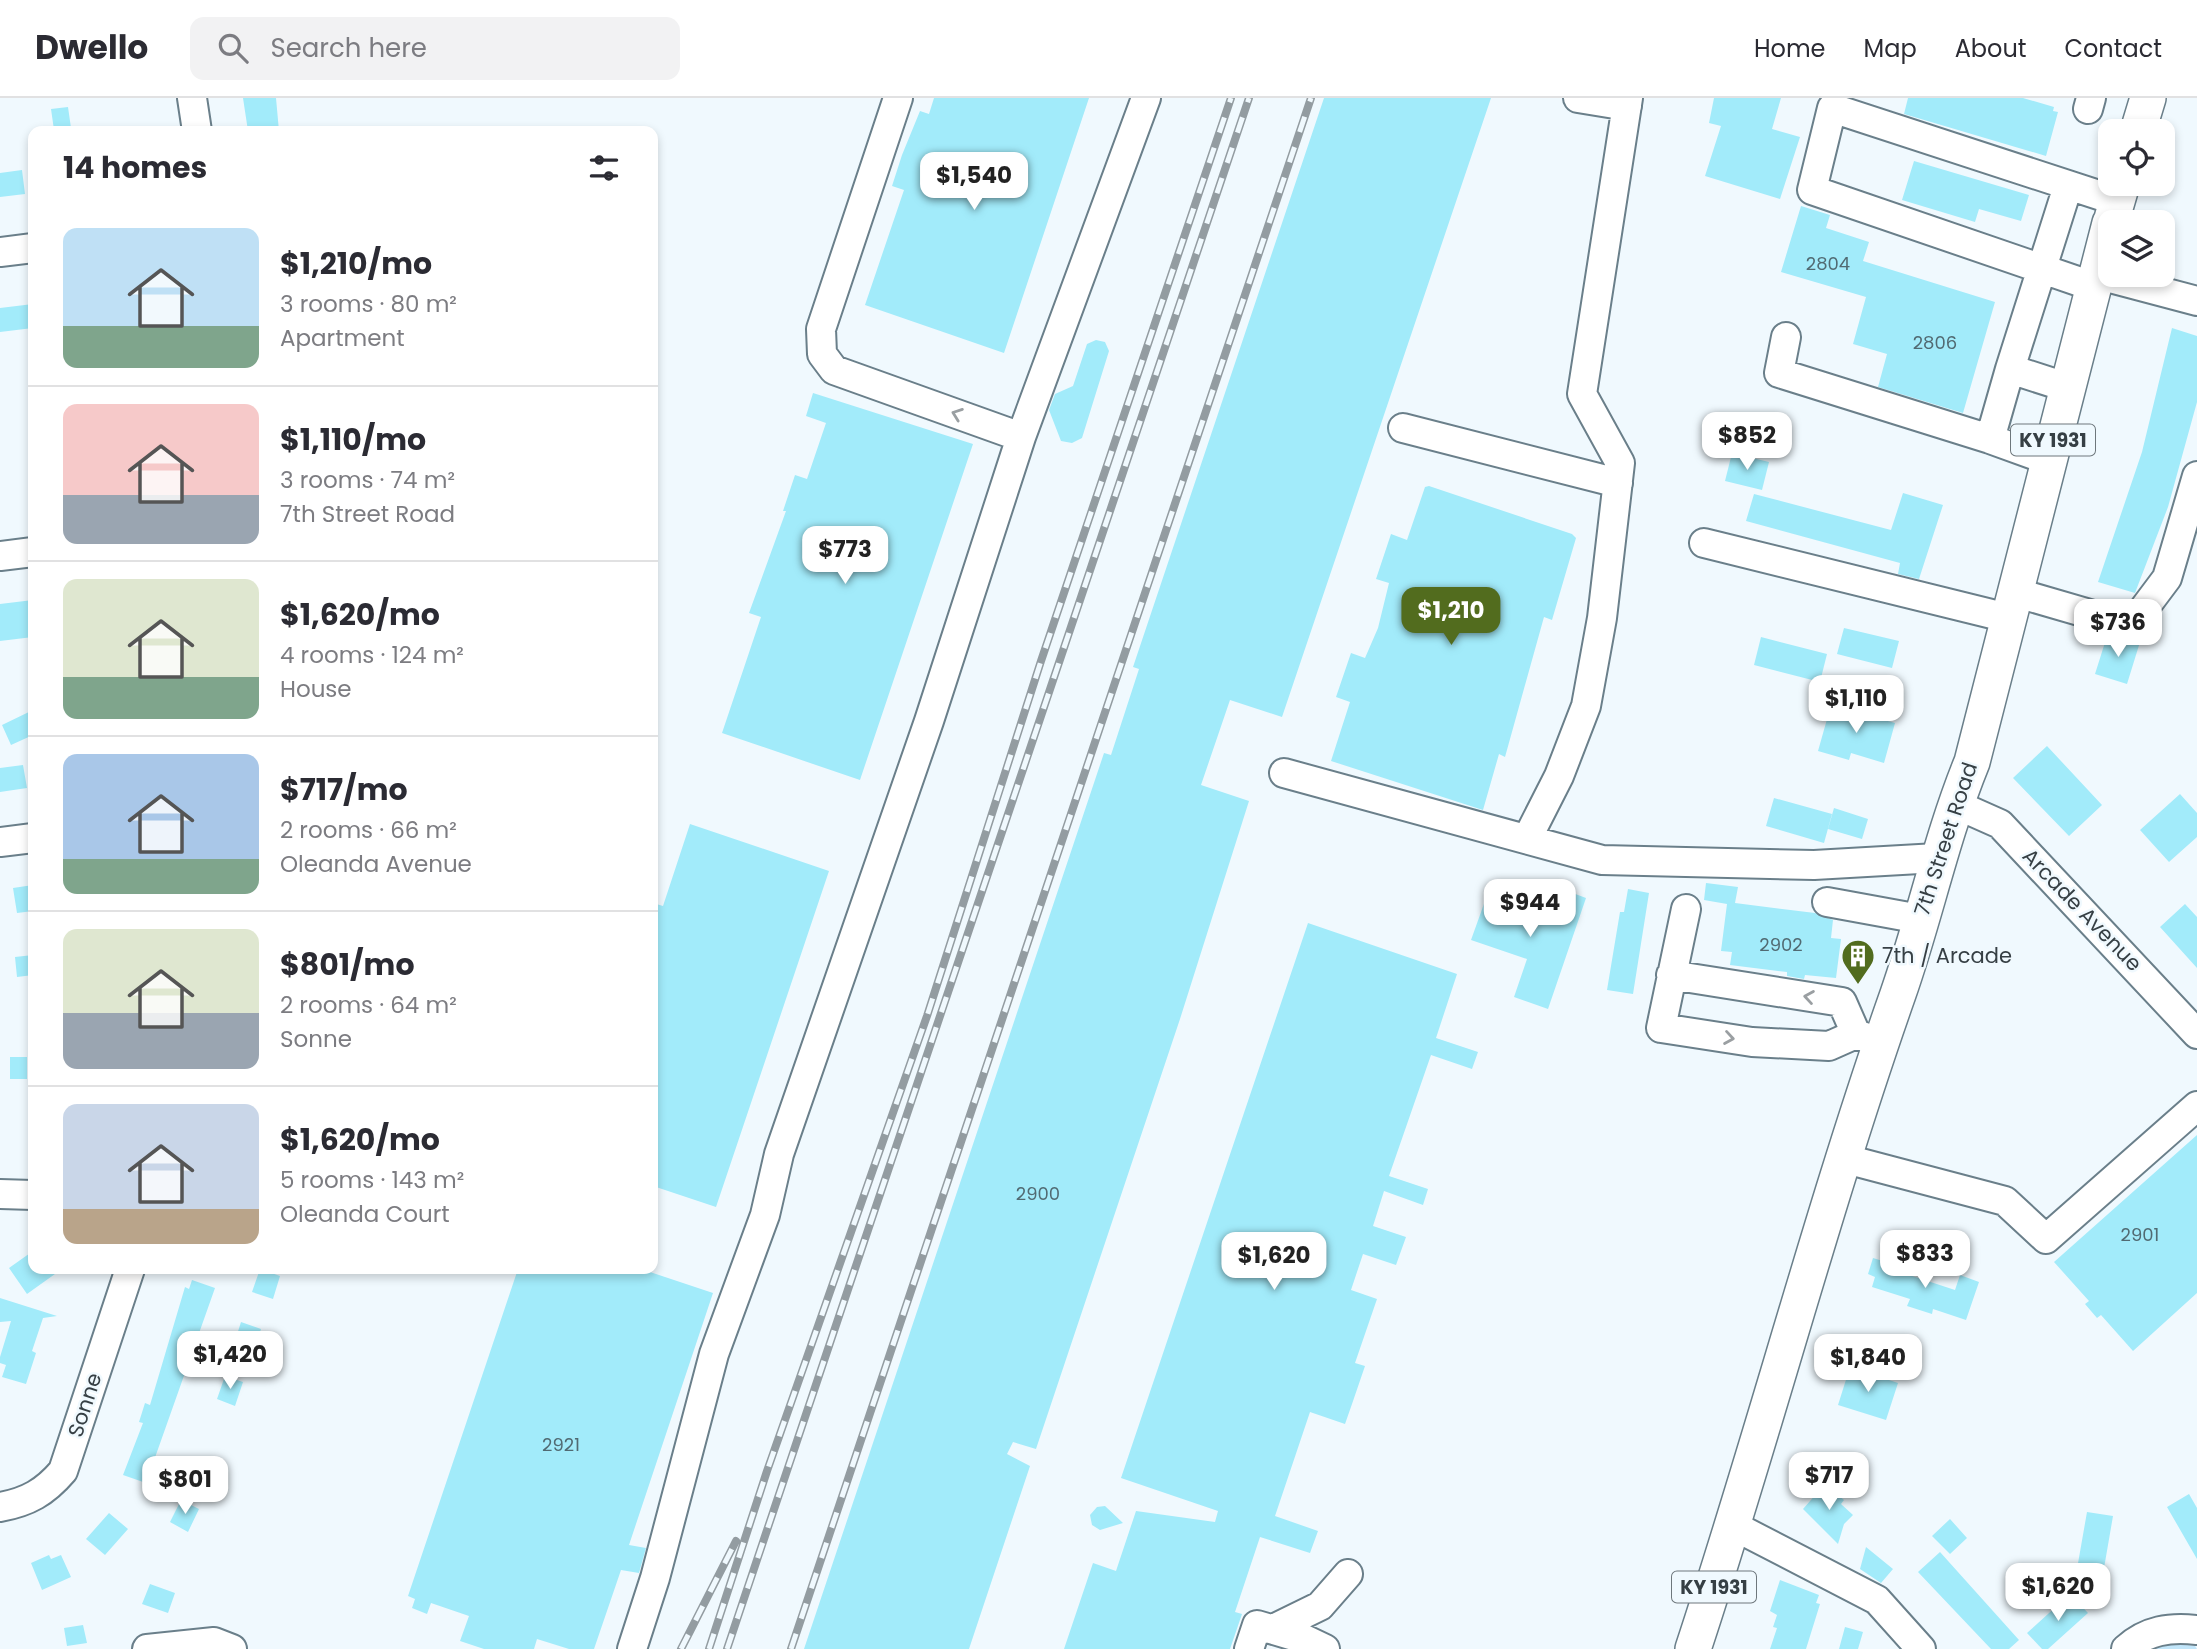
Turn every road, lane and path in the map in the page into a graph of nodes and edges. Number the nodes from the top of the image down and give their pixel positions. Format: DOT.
graph roads {
  1 [pos="192,98"];
  2 [pos="898,98"];
  3 [pos="1146,98"];
  4 [pos="1578,98"];
  5 [pos="2148,98"];
  6 [pos="1627,102"];
  7 [pos="1834,103"];
  8 [pos="2142,119"];
  9 [pos="196,126"];
  10 [pos="2068,186"];
  11 [pos="2115,207"];
  12 [pos="28,249"];
  13 [pos="0,252"];
  14 [pos="2041,267"];
  15 [pos="2094,280"];
  16 [pos="2197,301"];
  17 [pos="1786,337"];
  18 [pos="2010,369"];
  19 [pos="2066,387"];
  20 [pos="1403,428"];
  21 [pos="1021,437"];
  22 [pos="1990,439"];
  23 [pos="2048,460"];
  24 [pos="2197,476"];
  25 [pos="1618,484"];
  26 [pos="1704,543"];
  27 [pos="28,553"];
  28 [pos="0,556"];
  29 [pos="2011,605"];
  30 [pos="1284,773"];
  31 [pos="1955,804"];
  32 [pos="28,839"];
  33 [pos="1527,839"];
  34 [pos="0,842"];
  35 [pos="1937,858"];
  36 [pos="1827,902"];
  37 [pos="1686,909"];
  38 [pos="1920,919"];
  39 [pos="1671,975"];
  40 [pos="2197,1034"];
  41 [pos="1867,1038"];
  42 [pos="2197,1106"];
  43 [pos="1842,1158"];
  44 [pos="0,1194"];
  45 [pos="28,1195"];
  46 [pos="128,1274"];
  47 [pos="0,1507"];
  48 [pos="1734,1526"];
  49 [pos="1348,1574"];
  50 [pos="1273,1629"];
  51 [pos="2197,1630"];
  52 [pos="147,1649"];
  53 [pos="232,1649"];
  54 [pos="632,1649"];
  55 [pos="1249,1649"];
  56 [pos="1325,1649"];
  57 [pos="1693,1649"];
  58 [pos="1922,1649"];
  59 [pos="2126,1649"];
  1 -- 9 [label="street"];
  21 -- 2 [label="street, one-way"];
  3 -- 21 [label="street"];
  4 -- 6 [label="street"];
  5 -- 8 [label="main road"];
  6 -- 25 [label="street"];
  7 -- 10 [label="street"];
  7 -- 14 [label="street"];
  10 -- 11 [label="street"];
  10 -- 14 [label="street"];
  11 -- 15 [label="main road, 7th Street Road / KY 1931"];
  12 -- 13 [label="street"];
  14 -- 15 [label="street"];
  14 -- 18 [label="street"];
  15 -- 16 [label="street"];
  15 -- 19 [label="main road, 7th Street Road / KY 1931"];
  17 -- 22 [label="street"];
  18 -- 19 [label="street"];
  18 -- 22 [label="street"];
  19 -- 23 [label="main road, 7th Street Road / KY 1931"];
  20 -- 25 [label="street"];
  21 -- 54 [label="street"];
  22 -- 23 [label="street"];
  23 -- 29 [label="main road, 7th Street Road / KY 1931"];
  24 -- 29 [label="street"];
  25 -- 33 [label="street"];
  26 -- 29 [label="street"];
  27 -- 28 [label="street"];
  29 -- 31 [label="main road, 7th Street Road / KY 1931"];
  30 -- 33 [label="street"];
  31 -- 35 [label="main road, 7th Street Road / KY 1931"];
  31 -- 40 [label="street, Arcade Avenue"];
  32 -- 34 [label="street"];
  33 -- 35 [label="street"];
  35 -- 38 [label="main road, 7th Street Road / KY 1931"];
  36 -- 38 [label="street"];
  37 -- 39 [label="street"];
  38 -- 41 [label="main road, 7th Street Road / KY 1931"];
  41 -- 39 [label="street, one-way"];
  39 -- 41 [label="street, one-way"];
  41 -- 43 [label="main road, 7th Street Road / KY 1931"];
  42 -- 43 [label="street"];
  43 -- 48 [label="main road, 7th Street Road / KY 1931"];
  44 -- 45 [label="street"];
  46 -- 47 [label="street, Sonne"];
  48 -- 57 [label="main road, 7th Street Road / KY 1931"];
  48 -- 58 [label="street"];
  49 -- 50 [label="street"];
  50 -- 55 [label="street"];
  50 -- 56 [label="street"];
  51 -- 59 [label="street"];
  52 -- 53 [label="street"];
}
